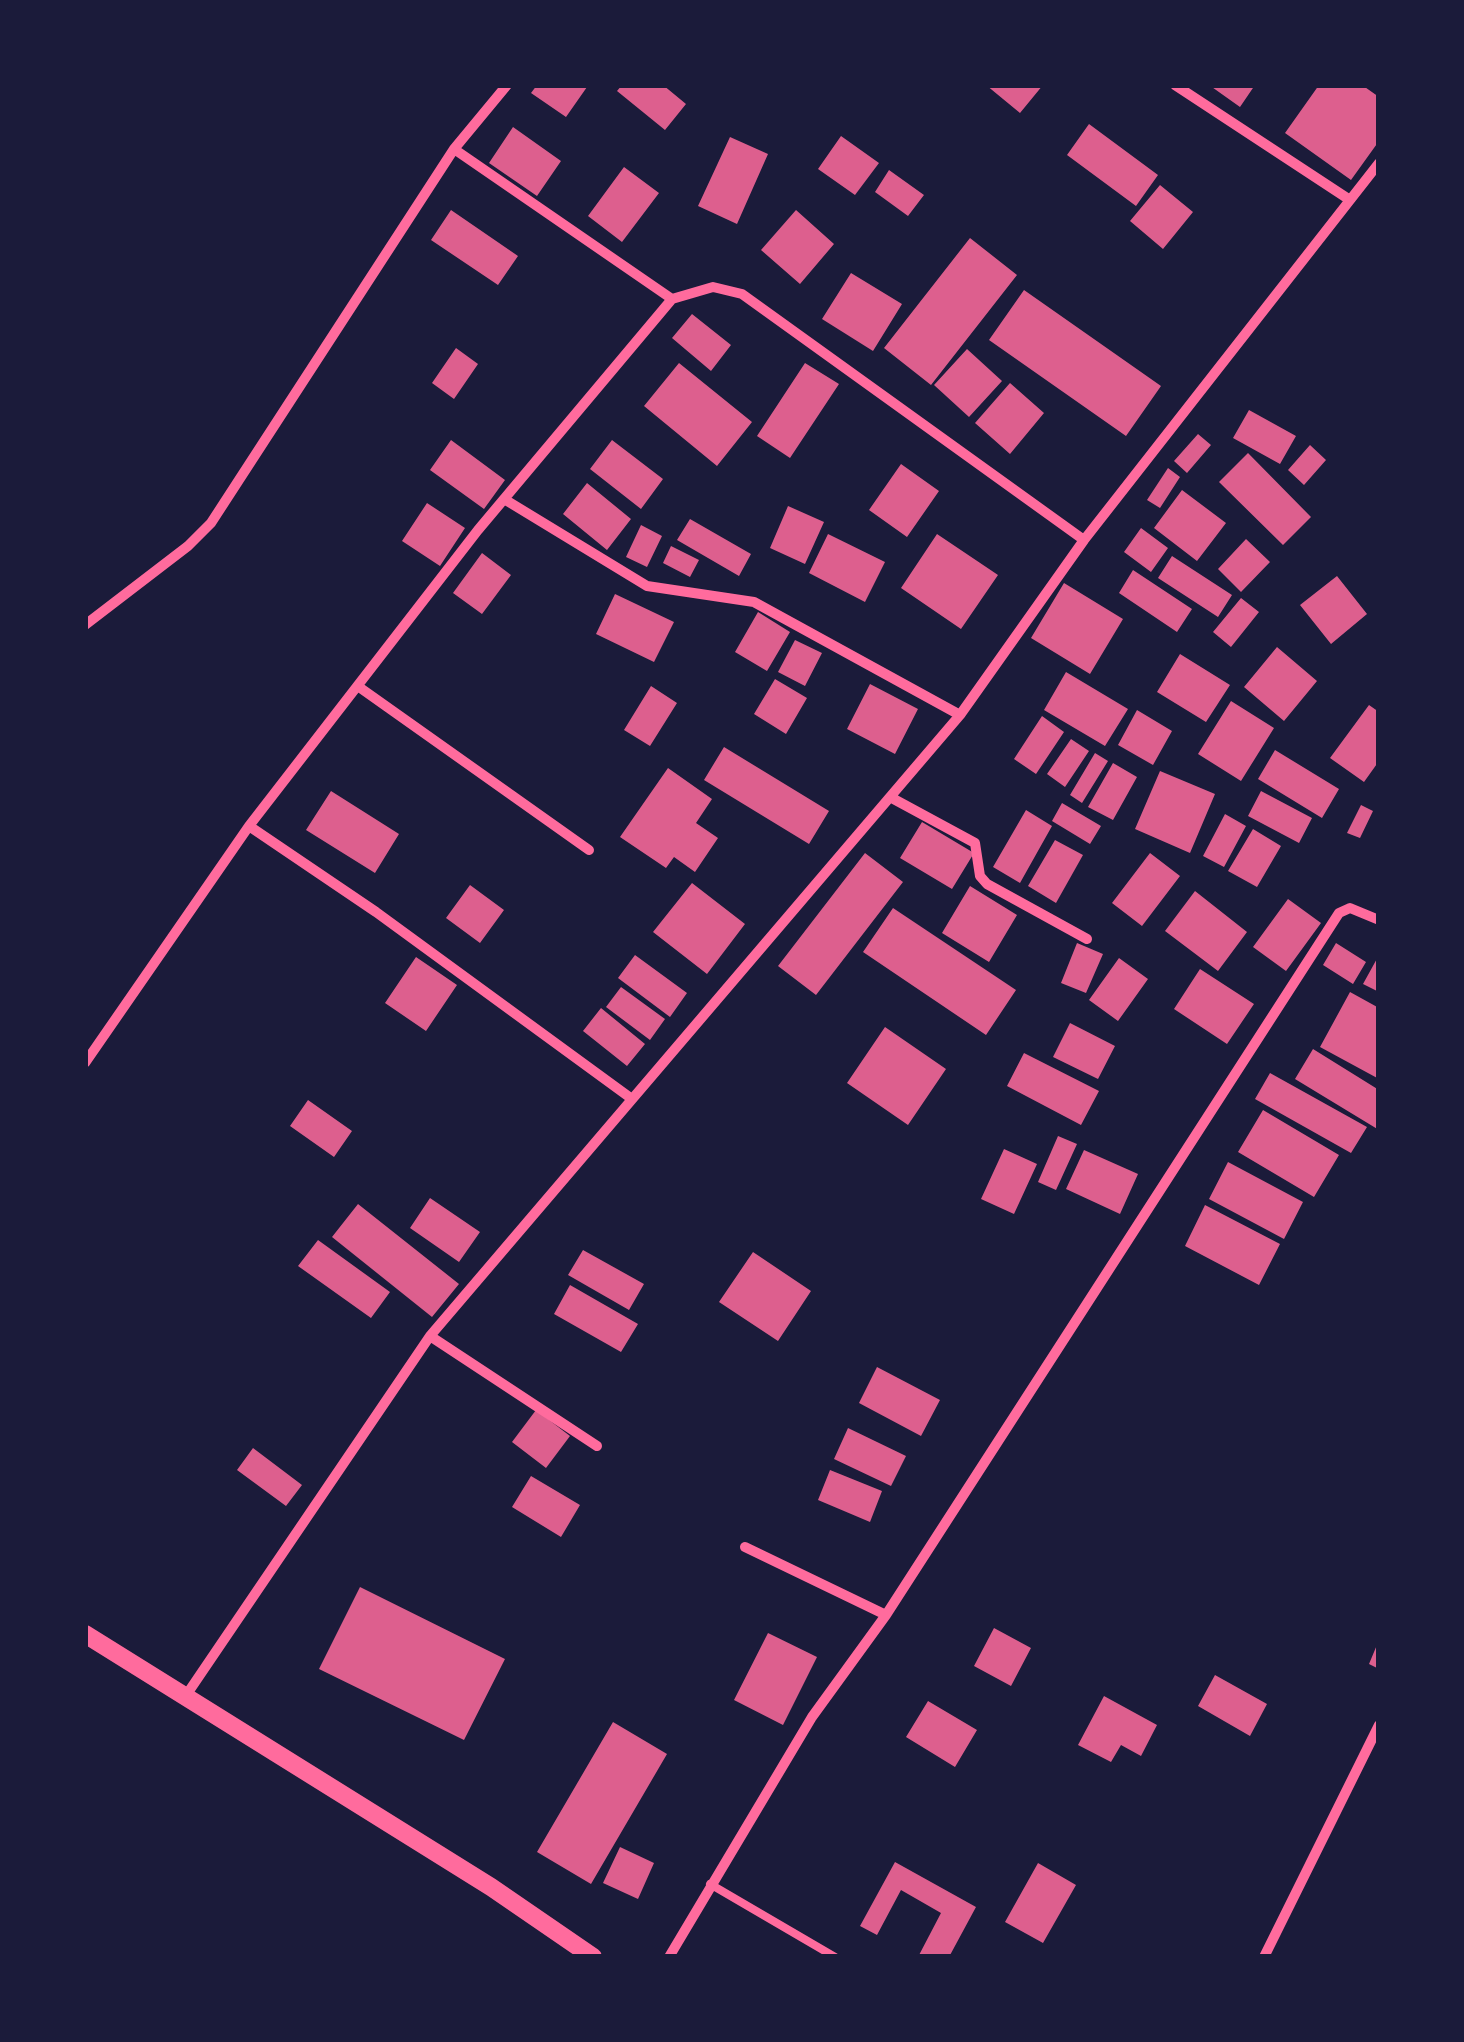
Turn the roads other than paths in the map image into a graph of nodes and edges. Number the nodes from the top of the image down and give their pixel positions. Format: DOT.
graph roads {
  1 [pos="507,85"];
  2 [pos="1175,85"];
  3 [pos="454,149"];
  4 [pos="1379,163"];
  5 [pos="1350,200"];
  6 [pos="672,300"];
  7 [pos="504,500"];
  8 [pos="1084,540"];
  9 [pos="85,625"];
  10 [pos="359,687"];
  11 [pos="960,715"];
  12 [pos="890,797"];
  13 [pos="249,826"];
  14 [pos="589,850"];
  15 [pos="1379,920"];
  16 [pos="1087,939"];
  17 [pos="85,1063"];
  18 [pos="632,1099"];
  19 [pos="430,1336"];
  20 [pos="598,1446"];
  21 [pos="745,1547"];
  22 [pos="886,1615"];
  23 [pos="85,1634"];
  24 [pos="185,1697"];
  25 [pos="1379,1725"];
  26 [pos="710,1884"];
  27 [pos="593,1957"];
  28 [pos="669,1957"];
  29 [pos="835,1957"];
  30 [pos="1264,1957"];
  1 -- 3 [label="street"];
  2 -- 5 [label="street"];
  3 -- 6 [label="street"];
  3 -- 9 [label="street"];
  4 -- 5 [label="street"];
  5 -- 8 [label="street"];
  6 -- 7 [label="street"];
  6 -- 8 [label="street"];
  7 -- 10 [label="street"];
  7 -- 11 [label="street"];
  8 -- 11 [label="street"];
  10 -- 13 [label="street"];
  10 -- 14 [label="street"];
  11 -- 12 [label="street"];
  12 -- 16 [label="street"];
  12 -- 18 [label="street"];
  13 -- 17 [label="street"];
  13 -- 18 [label="street"];
  15 -- 22 [label="street"];
  18 -- 19 [label="street"];
  19 -- 20 [label="street"];
  19 -- 24 [label="street"];
  21 -- 22 [label="street"];
  22 -- 26 [label="street"];
  23 -- 24 [label="street"];
  24 -- 27 [label="street"];
  25 -- 30 [label="street"];
  26 -- 28 [label="street"];
  26 -- 29 [label="lane"];
}
